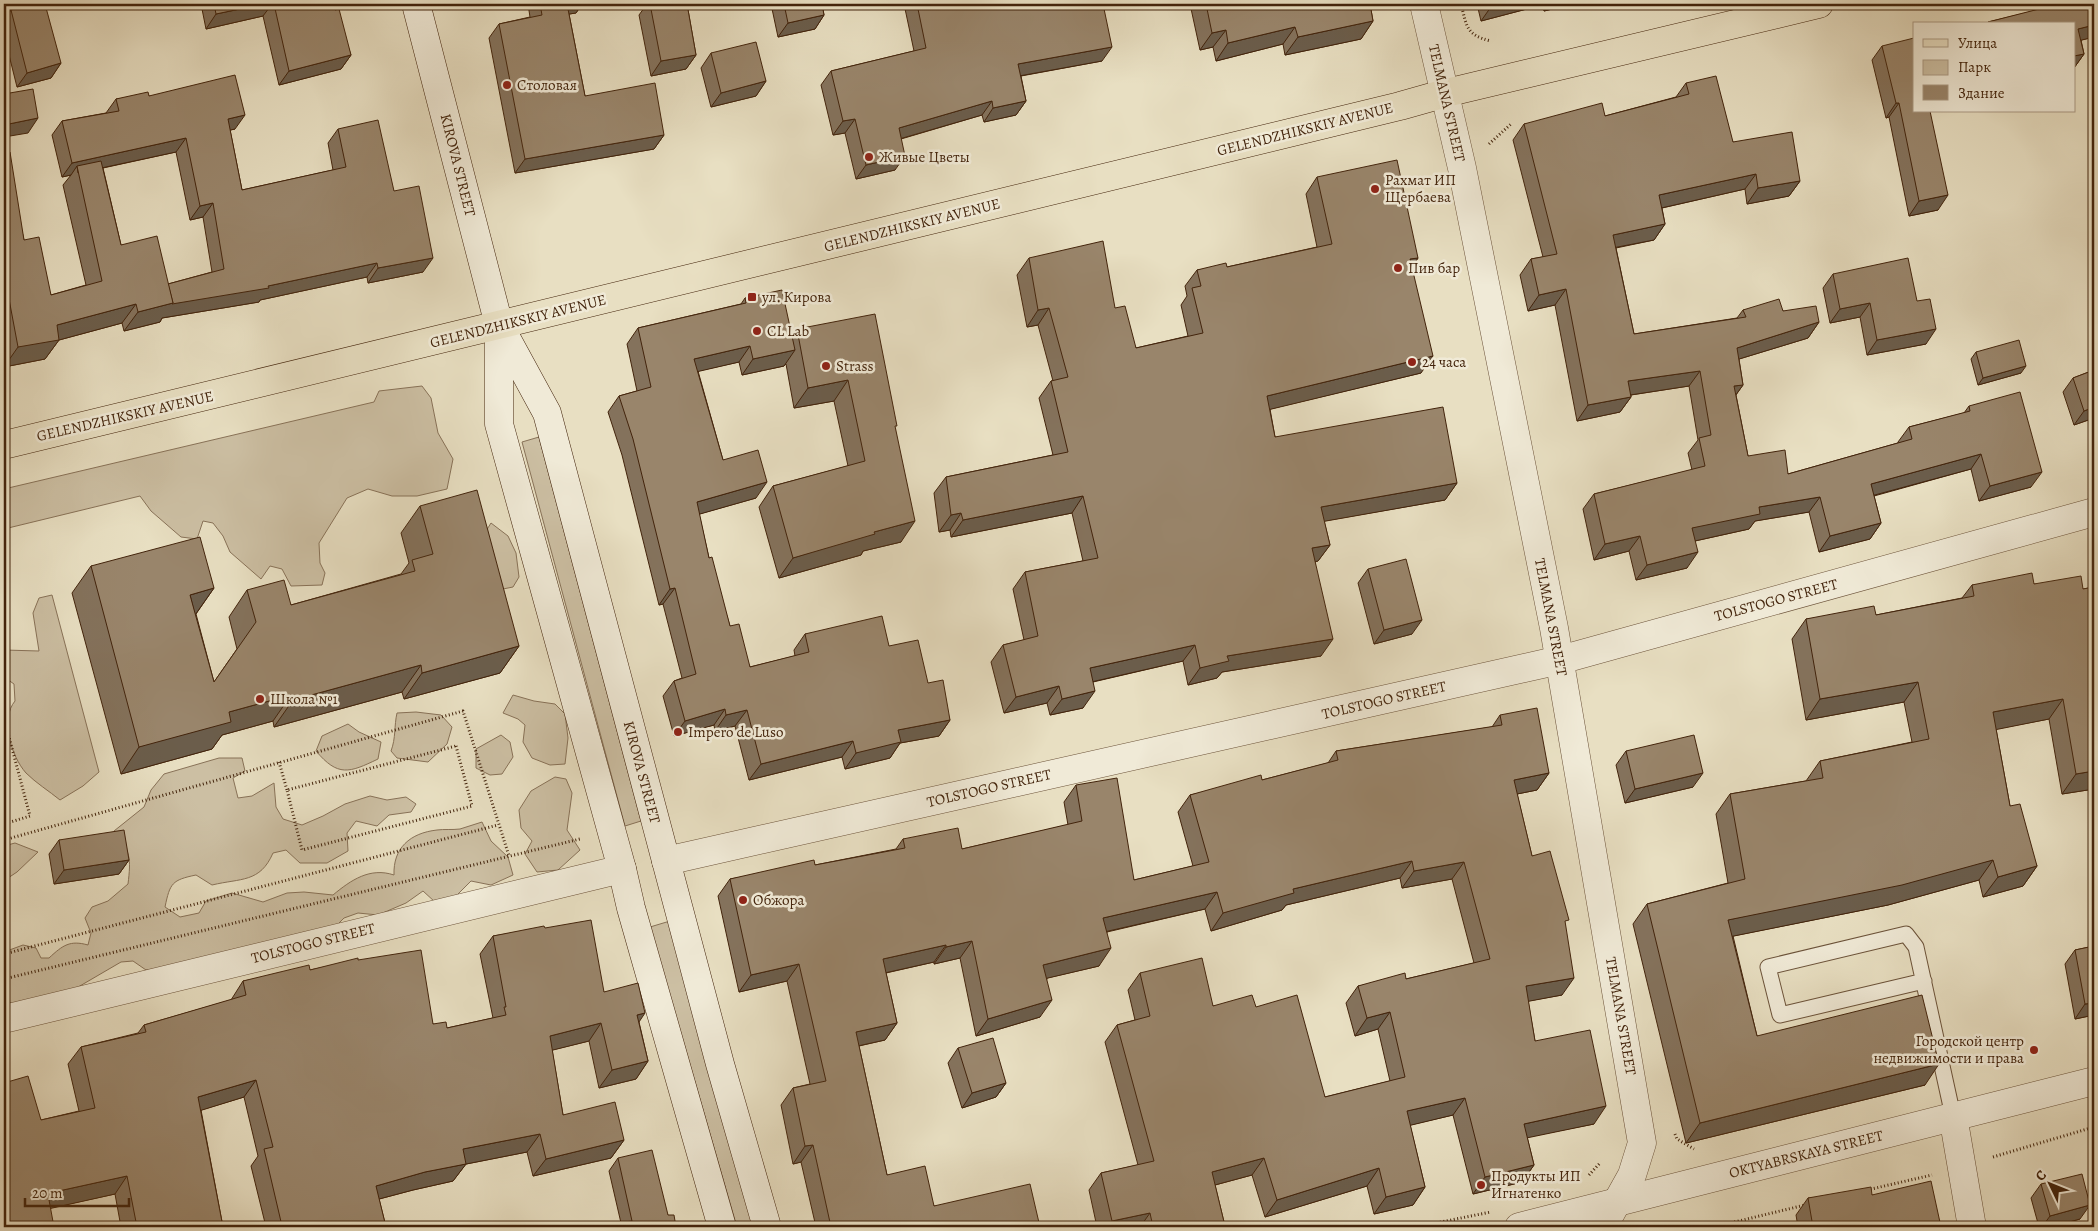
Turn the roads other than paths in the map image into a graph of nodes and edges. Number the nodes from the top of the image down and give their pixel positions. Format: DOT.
graph roads {
  1 [pos="416,4"];
  2 [pos="1424,4"];
  3 [pos="1819,4"];
  4 [pos="1446,93"];
  5 [pos="499,325"];
  6 [pos="4,445"];
  7 [pos="2094,512"];
  8 [pos="1560,660"];
  9 [pos="666,861"];
  10 [pos="622,868"];
  11 [pos="1924,981"];
  12 [pos="4,1018"];
  13 [pos="2094,1080"];
  14 [pos="1953,1116"];
  15 [pos="1617,1202"];
  16 [pos="722,1227"];
  17 [pos="767,1227"];
  18 [pos="1519,1227"];
  19 [pos="1603,1227"];
  20 [pos="1972,1227"];
  1 -- 5 [label="street, KIROVA STREET"];
  2 -- 4 [label="street, TELMANA STREET"];
  3 -- 4 [label="main road, GELENDZHIKSKIY AVENUE"];
  4 -- 5 [label="main road, GELENDZHIKSKIY AVENUE"];
  4 -- 8 [label="street, TELMANA STREET"];
  5 -- 6 [label="main road, GELENDZHIKSKIY AVENUE"];
  5 -- 9 [label="street, KIROVA STREET"];
  5 -- 10 [label="street, KIROVA STREET"];
  7 -- 8 [label="street, TOLSTOGO STREET"];
  8 -- 9 [label="street, TOLSTOGO STREET"];
  8 -- 15 [label="street, TELMANA STREET"];
  9 -- 17 [label="street, KIROVA STREET"];
  10 -- 12 [label="street, TOLSTOGO STREET"];
  10 -- 16 [label="street, KIROVA STREET"];
  11 -- 11 [label="lane"];
  11 -- 14 [label="lane"];
  13 -- 14 [label="street, OKTYABRSKAYA STREET"];
  14 -- 15 [label="street, OKTYABRSKAYA STREET"];
  14 -- 20 [label="street"];
  15 -- 18 [label="street, OKTYABRSKAYA STREET"];
  15 -- 19 [label="street, TELMANA STREET"];
}
